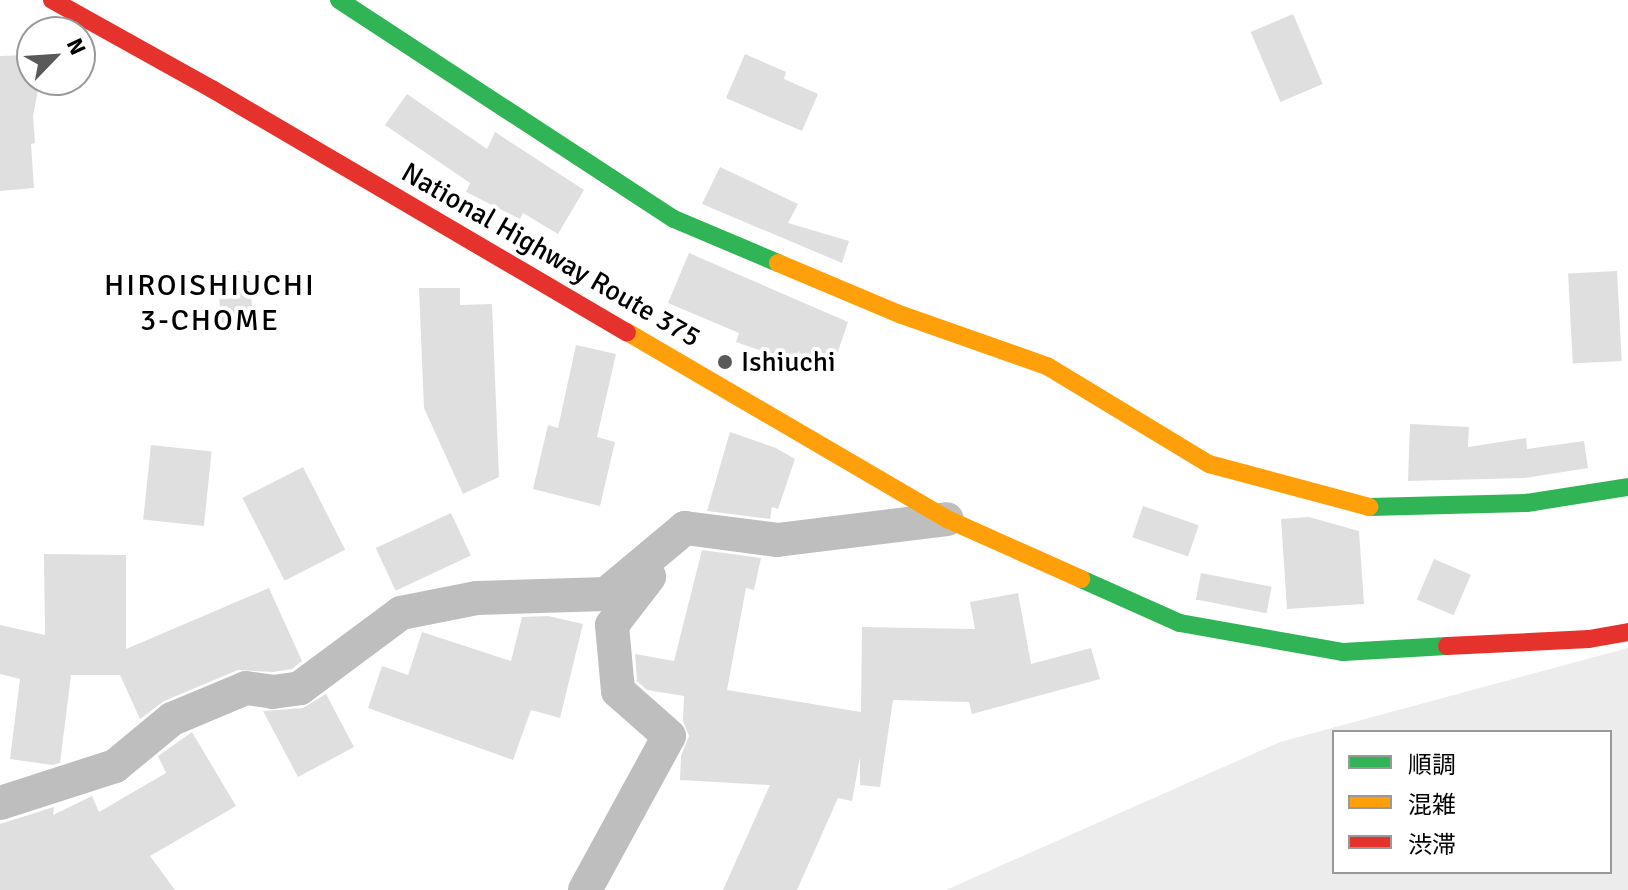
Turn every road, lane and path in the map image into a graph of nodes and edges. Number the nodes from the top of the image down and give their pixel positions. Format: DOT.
graph roads {
  1 [pos="52,0"];
  2 [pos="339,0"];
  3 [pos="1628,487"];
  4 [pos="947,519"];
  5 [pos="685,528"];
  6 [pos="1628,632"];
  7 [pos="0,803"];
  8 [pos="585,890"];
  1 -- 4 [label="main road, National Highway Route 375"];
  2 -- 3 [label="main road"];
  4 -- 5 [label="street"];
  4 -- 6 [label="main road, National Highway Route 375"];
  5 -- 7 [label="street"];
  5 -- 8 [label="street"];
}
